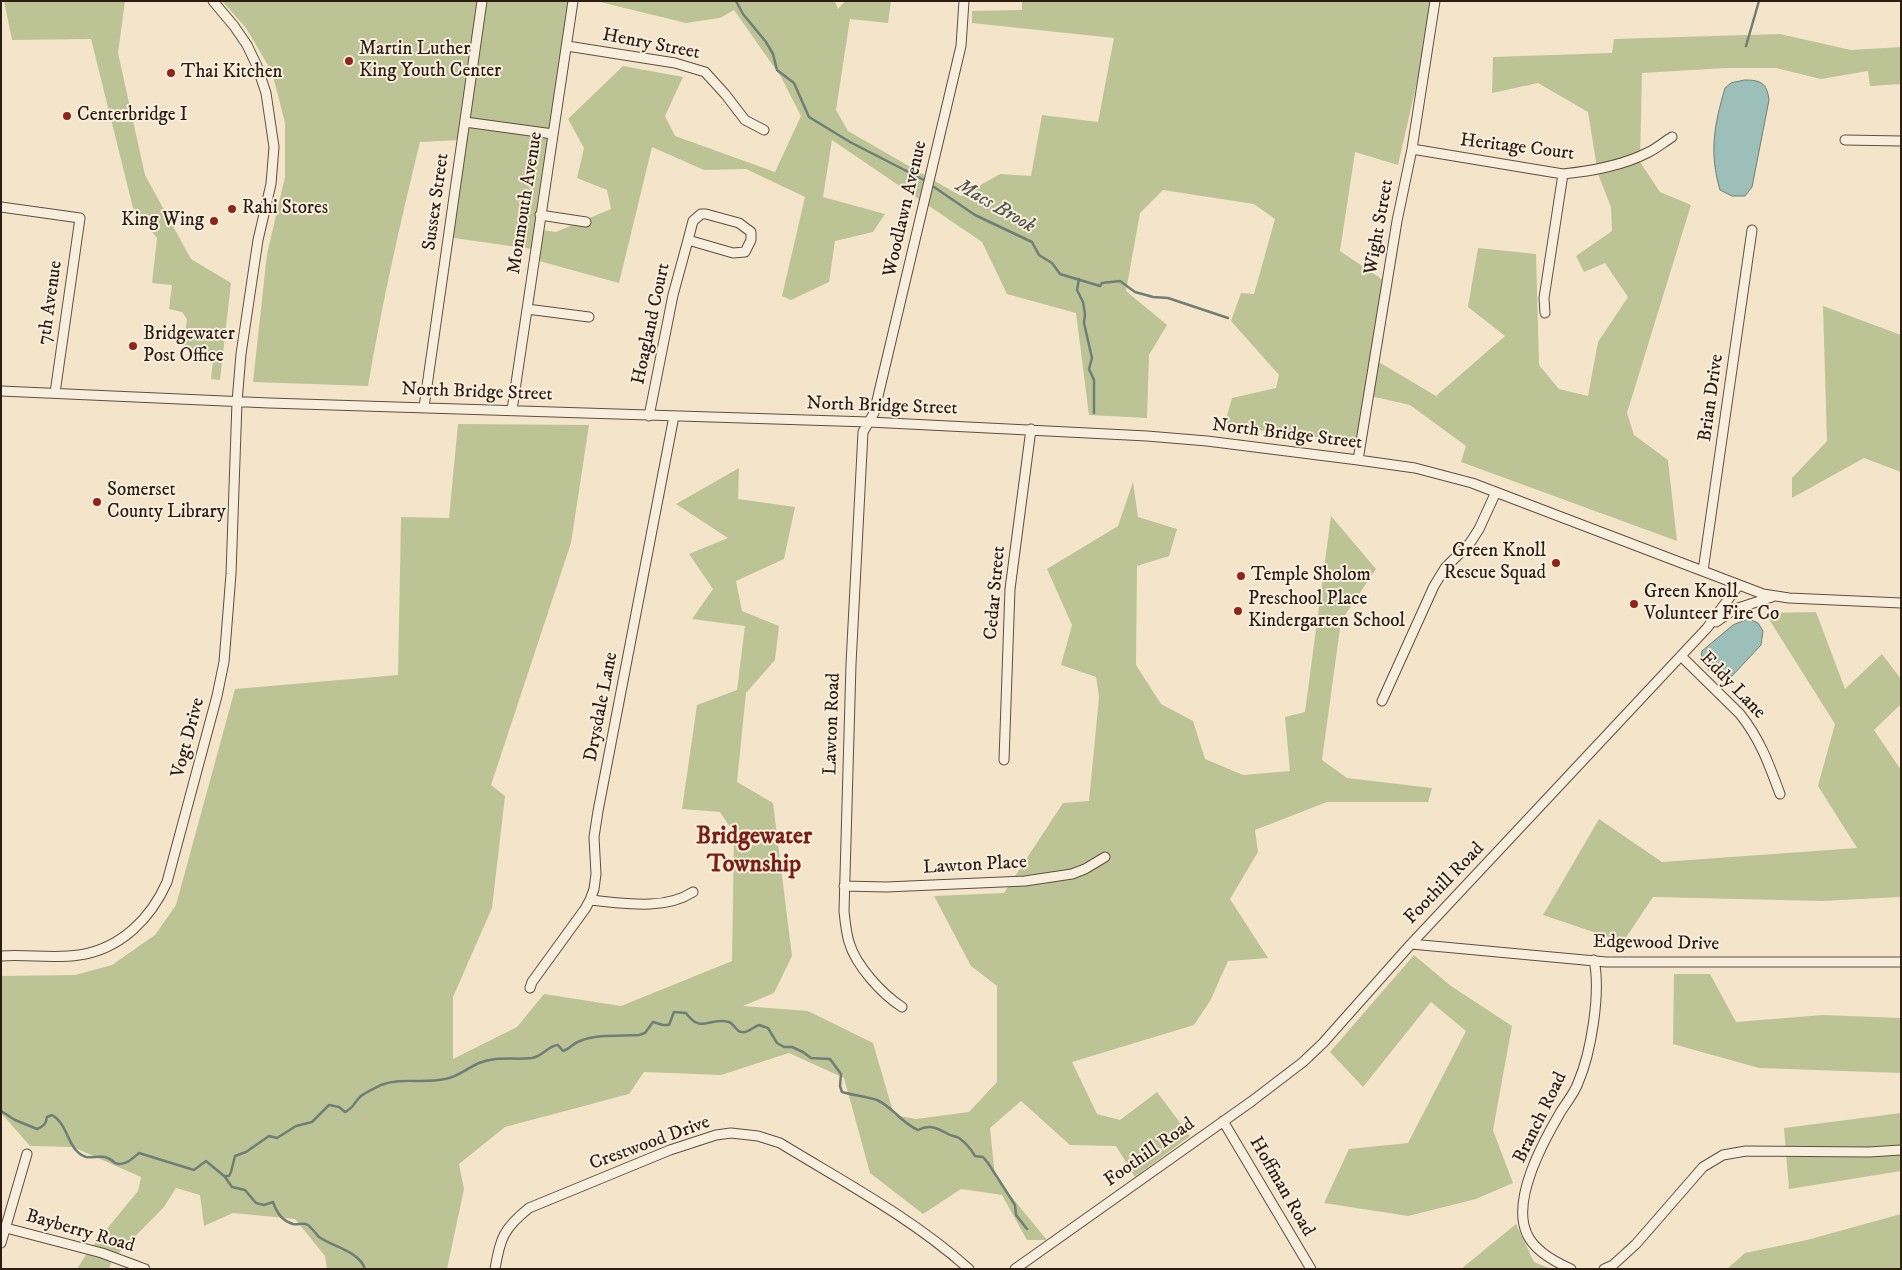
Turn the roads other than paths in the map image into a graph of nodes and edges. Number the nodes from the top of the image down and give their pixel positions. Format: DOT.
graph roads {
  1 [pos="213,1"];
  2 [pos="482,1"];
  3 [pos="573,1"];
  4 [pos="964,1"];
  5 [pos="1435,1"];
  6 [pos="567,46"];
  7 [pos="466,122"];
  8 [pos="764,130"];
  9 [pos="553,134"];
  10 [pos="1672,137"];
  11 [pos="1845,140"];
  12 [pos="1901,140"];
  13 [pos="1412,149"];
  14 [pos="1563,174"];
  15 [pos="1,207"];
  16 [pos="540,215"];
  17 [pos="586,222"];
  18 [pos="1752,230"];
  19 [pos="688,240"];
  20 [pos="527,309"];
  21 [pos="1545,313"];
  22 [pos="589,317"];
  23 [pos="1,390"];
  24 [pos="55,393"];
  25 [pos="237,402"];
  26 [pos="424,407"];
  27 [pos="512,410"];
  28 [pos="649,416"];
  29 [pos="674,416"];
  30 [pos="869,422"];
  31 [pos="1031,429"];
  32 [pos="1358,460"];
  33 [pos="1496,492"];
  34 [pos="1703,571"];
  35 [pos="1738,586"];
  36 [pos="1775,597"];
  37 [pos="1901,603"];
  38 [pos="1707,628"];
  39 [pos="1681,656"];
  40 [pos="1382,700"];
  41 [pos="1004,760"];
  42 [pos="1780,794"];
  43 [pos="1105,857"];
  44 [pos="844,886"];
  45 [pos="694,892"];
  46 [pos="590,900"];
  47 [pos="1411,944"];
  48 [pos="1,956"];
  49 [pos="1594,960"];
  50 [pos="1901,962"];
  51 [pos="530,988"];
  52 [pos="902,1007"];
  53 [pos="1223,1121"];
  54 [pos="1901,1150"];
  55 [pos="27,1154"];
  56 [pos="6,1228"];
  57 [pos="1,1243"];
  58 [pos="145,1269"];
  59 [pos="495,1269"];
  60 [pos="969,1269"];
  61 [pos="1015,1269"];
  62 [pos="1310,1269"];
  63 [pos="1571,1269"];
  64 [pos="1604,1269"];
  1 -- 25 [label="street, Vogt Drive"];
  2 -- 7 [label="street, Sussex Street"];
  3 -- 6 [label="street, Monmouth Avenue"];
  4 -- 30 [label="street, Woodlawn Avenue"];
  5 -- 13 [label="street, Wight Street"];
  6 -- 8 [label="street, Henry Street"];
  6 -- 9 [label="street, Monmouth Avenue"];
  7 -- 9 [label="street"];
  7 -- 26 [label="street, Sussex Street"];
  9 -- 16 [label="street, Monmouth Avenue"];
  10 -- 14 [label="street, Heritage Court"];
  11 -- 12 [label="street"];
  13 -- 14 [label="street, Heritage Court"];
  13 -- 32 [label="street, Wight Street"];
  14 -- 21 [label="street"];
  15 -- 24 [label="street, 7th Avenue"];
  16 -- 17 [label="street"];
  16 -- 20 [label="street, Monmouth Avenue"];
  18 -- 34 [label="street, Brian Drive"];
  19 -- 19 [label="street, Hoagland Court"];
  19 -- 28 [label="street, Hoagland Court"];
  20 -- 22 [label="street"];
  20 -- 27 [label="street, Monmouth Avenue"];
  23 -- 24 [label="street, North Bridge Street"];
  24 -- 25 [label="street, North Bridge Street"];
  25 -- 26 [label="street, North Bridge Street"];
  25 -- 48 [label="street, Vogt Drive"];
  26 -- 27 [label="street, North Bridge Street"];
  27 -- 28 [label="street, North Bridge Street"];
  28 -- 29 [label="street, North Bridge Street"];
  29 -- 30 [label="street, North Bridge Street"];
  29 -- 46 [label="street, Drysdale Lane"];
  30 -- 31 [label="street, North Bridge Street"];
  30 -- 44 [label="street, Lawton Road"];
  31 -- 32 [label="street, North Bridge Street"];
  31 -- 41 [label="street, Cedar Street"];
  32 -- 33 [label="street, North Bridge Street"];
  33 -- 34 [label="street, North Bridge Street"];
  33 -- 40 [label="street"];
  34 -- 35 [label="street, North Bridge Street"];
  35 -- 36 [label="street"];
  35 -- 38 [label="street, Foothill Road"];
  36 -- 37 [label="street"];
  36 -- 38 [label="street"];
  38 -- 39 [label="street, Foothill Road"];
  39 -- 42 [label="street, Eddy Lane"];
  39 -- 47 [label="street, Foothill Road"];
  43 -- 44 [label="street, Lawton Place"];
  44 -- 52 [label="street, Lawton Road"];
  45 -- 46 [label="street"];
  46 -- 51 [label="street, Drysdale Lane"];
  47 -- 49 [label="street, Edgewood Drive"];
  47 -- 53 [label="street, Foothill Road"];
  49 -- 50 [label="street, Edgewood Drive"];
  49 -- 63 [label="street, Branch Road"];
  53 -- 61 [label="street, Foothill Road"];
  53 -- 62 [label="street, Hoffman Road"];
  54 -- 64 [label="street"];
  55 -- 56 [label="street"];
  56 -- 57 [label="street"];
  56 -- 58 [label="street, Bayberry Road"];
  59 -- 60 [label="street, Crestwood Drive"];
}
